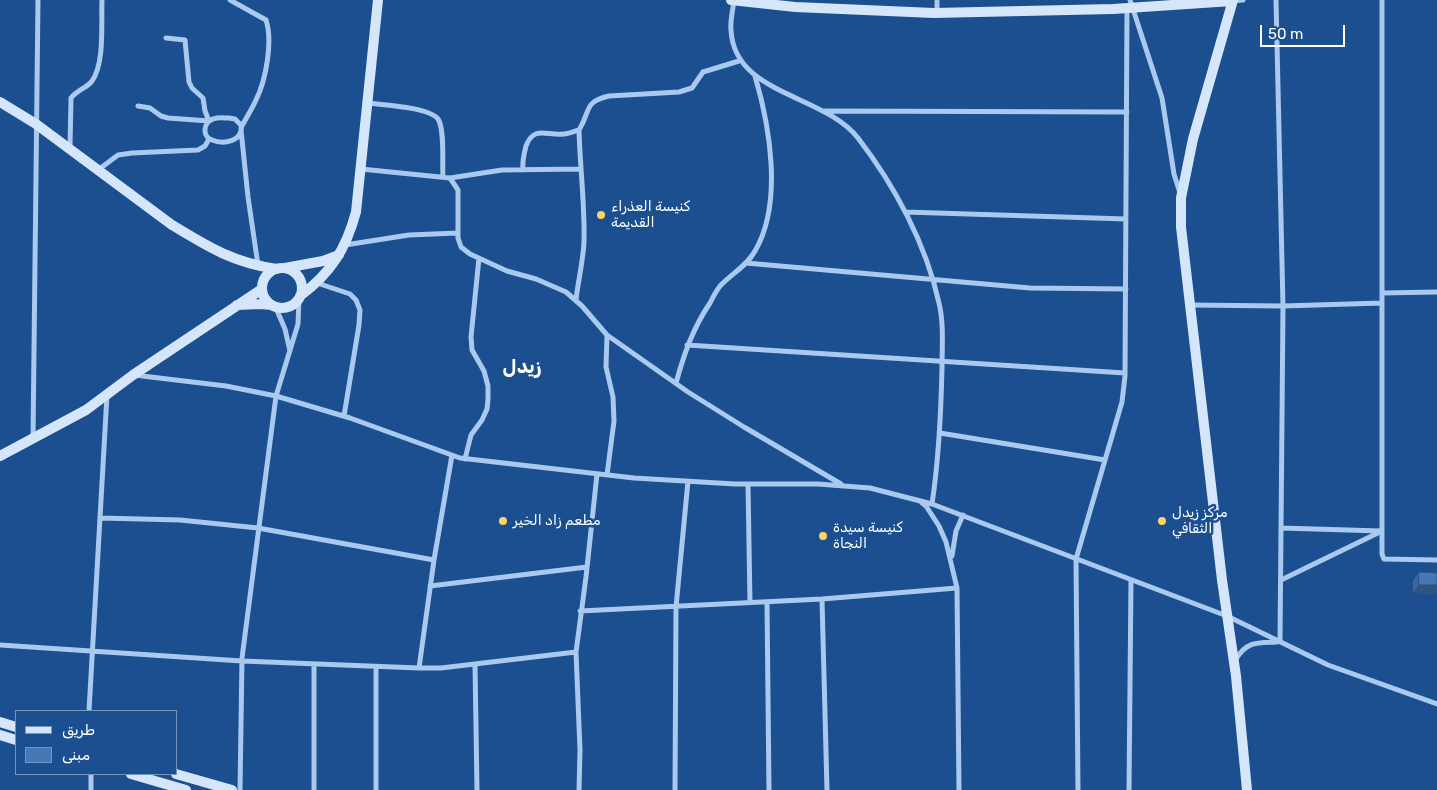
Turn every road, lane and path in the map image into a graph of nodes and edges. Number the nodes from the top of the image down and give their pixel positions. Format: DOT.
graph roads {
  1 [pos="38,0"];
  2 [pos="102,0"];
  3 [pos="230,0"];
  4 [pos="378,0"];
  5 [pos="733,0"];
  6 [pos="937,0"];
  7 [pos="1232,0"];
  8 [pos="1243,0"];
  9 [pos="1276,0"];
  10 [pos="1382,0"];
  11 [pos="1130,5"];
  12 [pos="937,13"];
  13 [pos="166,38"];
  14 [pos="739,61"];
  15 [pos="755,76"];
  16 [pos="0,102"];
  17 [pos="368,104"];
  18 [pos="138,106"];
  19 [pos="822,111"];
  20 [pos="1127,112"];
  21 [pos="209,121"];
  22 [pos="36,124"];
  23 [pos="241,129"];
  24 [pos="579,130"];
  25 [pos="209,139"];
  26 [pos="70,150"];
  27 [pos="361,169"];
  28 [pos="580,169"];
  29 [pos="97,170"];
  30 [pos="523,170"];
  31 [pos="442,177"];
  32 [pos="450,178"];
  33 [pos="1181,198"];
  34 [pos="905,212"];
  35 [pos="1126,219"];
  36 [pos="458,233"];
  37 [pos="345,245"];
  38 [pos="339,255"];
  39 [pos="479,258"];
  40 [pos="246,263"];
  41 [pos="746,263"];
  42 [pos="259,266"];
  43 [pos="280,268"];
  44 [pos="933,280"];
  45 [pos="317,283"];
  46 [pos="262,286"];
  47 [pos="1126,289"];
  48 [pos="1437,292"];
  49 [pos="1382,293"];
  50 [pos="299,298"];
  51 [pos="576,300"];
  52 [pos="1382,303"];
  53 [pos="1190,305"];
  54 [pos="236,306"];
  55 [pos="273,306"];
  56 [pos="1283,306"];
  57 [pos="607,334"];
  58 [pos="687,344"];
  59 [pos="290,353"];
  60 [pos="942,361"];
  61 [pos="1125,373"];
  62 [pos="133,375"];
  63 [pos="676,383"];
  64 [pos="108,394"];
  65 [pos="276,396"];
  66 [pos="344,416"];
  67 [pos="940,433"];
  68 [pos="32,439"];
  69 [pos="0,456"];
  70 [pos="452,456"];
  71 [pos="465,458"];
  72 [pos="1105,460"];
  73 [pos="597,474"];
  74 [pos="607,475"];
  75 [pos="688,481"];
  76 [pos="748,484"];
  77 [pos="844,486"];
  78 [pos="919,500"];
  79 [pos="932,504"];
  80 [pos="963,515"];
  81 [pos="100,518"];
  82 [pos="258,528"];
  83 [pos="1281,528"];
  84 [pos="1382,530"];
  85 [pos="1076,559"];
  86 [pos="434,560"];
  87 [pos="1437,560"];
  88 [pos="951,562"];
  89 [pos="587,567"];
  90 [pos="1131,580"];
  91 [pos="1281,580"];
  92 [pos="430,586"];
  93 [pos="957,588"];
  94 [pos="822,600"];
  95 [pos="768,602"];
  96 [pos="750,603"];
  97 [pos="676,607"];
  98 [pos="580,611"];
  99 [pos="1227,616"];
  100 [pos="1280,642"];
  101 [pos="0,645"];
  102 [pos="93,652"];
  103 [pos="576,652"];
  104 [pos="242,661"];
  105 [pos="1234,663"];
  106 [pos="314,664"];
  107 [pos="475,664"];
  108 [pos="376,667"];
  109 [pos="419,668"];
  110 [pos="1437,704"];
  111 [pos="89,710"];
  112 [pos="0,722"];
  113 [pos="15,726"];
  114 [pos="0,735"];
  115 [pos="15,740"];
  116 [pos="91,775"];
  117 [pos="134,775"];
  118 [pos="178,775"];
  119 [pos="91,790"];
  120 [pos="186,790"];
  121 [pos="232,790"];
  122 [pos="240,790"];
  123 [pos="314,790"];
  124 [pos="376,790"];
  125 [pos="477,790"];
  126 [pos="579,790"];
  127 [pos="674,790"];
  128 [pos="769,790"];
  129 [pos="827,790"];
  130 [pos="960,790"];
  131 [pos="1078,790"];
  132 [pos="1129,790"];
  133 [pos="1247,790"];
  1 -- 22 [label="street"];
  2 -- 26 [label="street"];
  3 -- 23 [label="street"];
  4 -- 17 [label="street"];
  5 -- 12 [label="street"];
  5 -- 14 [label="street"];
  6 -- 12 [label="street"];
  7 -- 8 [label="street"];
  7 -- 11 [label="street"];
  7 -- 33 [label="street"];
  9 -- 56 [label="street"];
  10 -- 49 [label="street"];
  11 -- 12 [label="street"];
  11 -- 20 [label="street"];
  11 -- 33 [label="street"];
  13 -- 21 [label="street"];
  14 -- 15 [label="street"];
  14 -- 24 [label="street"];
  15 -- 19 [label="street"];
  15 -- 41 [label="street"];
  16 -- 22 [label="street"];
  17 -- 27 [label="street"];
  17 -- 31 [label="street"];
  18 -- 21 [label="street"];
  19 -- 20 [label="street"];
  19 -- 34 [label="street"];
  20 -- 35 [label="street"];
  21 -- 23 [label="street"];
  21 -- 25 [label="street"];
  22 -- 26 [label="street"];
  22 -- 68 [label="street"];
  23 -- 25 [label="street"];
  23 -- 42 [label="street"];
  24 -- 28 [label="street"];
  24 -- 30 [label="street"];
  25 -- 29 [label="street"];
  26 -- 29 [label="street"];
  27 -- 31 [label="street"];
  27 -- 37 [label="street"];
  28 -- 30 [label="street"];
  28 -- 51 [label="street"];
  29 -- 40 [label="street"];
  30 -- 32 [label="street"];
  31 -- 32 [label="street"];
  32 -- 36 [label="street"];
  33 -- 53 [label="street"];
  34 -- 35 [label="street"];
  34 -- 44 [label="street"];
  35 -- 47 [label="street"];
  36 -- 37 [label="street"];
  36 -- 39 [label="street"];
  37 -- 38 [label="street"];
  38 -- 43 [label="street"];
  38 -- 45 [label="street"];
  39 -- 51 [label="street"];
  39 -- 71 [label="street"];
  40 -- 42 [label="street"];
  40 -- 46 [label="street"];
  41 -- 44 [label="street"];
  41 -- 58 [label="street"];
  42 -- 43 [label="street"];
  43 -- 46 [label="street"];
  43 -- 50 [label="street"];
  44 -- 47 [label="street"];
  44 -- 60 [label="street"];
  45 -- 50 [label="street"];
  45 -- 66 [label="street"];
  46 -- 54 [label="street"];
  46 -- 55 [label="street"];
  47 -- 61 [label="street"];
  48 -- 49 [label="street"];
  49 -- 52 [label="street"];
  50 -- 55 [label="street"];
  50 -- 59 [label="street"];
  51 -- 57 [label="street"];
  52 -- 56 [label="street"];
  52 -- 84 [label="street"];
  53 -- 56 [label="street"];
  53 -- 99 [label="street"];
  54 -- 55 [label="street"];
  54 -- 62 [label="street"];
  55 -- 59 [label="street"];
  56 -- 83 [label="street"];
  57 -- 63 [label="street"];
  57 -- 74 [label="street"];
  58 -- 60 [label="street"];
  58 -- 63 [label="street"];
  59 -- 65 [label="street"];
  60 -- 61 [label="street"];
  60 -- 67 [label="street"];
  61 -- 72 [label="street"];
  62 -- 64 [label="street"];
  62 -- 65 [label="street"];
  63 -- 77 [label="street"];
  64 -- 68 [label="street"];
  64 -- 81 [label="street"];
  65 -- 66 [label="street"];
  65 -- 82 [label="street"];
  66 -- 70 [label="street"];
  67 -- 72 [label="street"];
  67 -- 79 [label="street"];
  68 -- 69 [label="street"];
  70 -- 71 [label="street"];
  70 -- 86 [label="street"];
  71 -- 73 [label="street"];
  72 -- 85 [label="street"];
  73 -- 74 [label="street"];
  73 -- 89 [label="street"];
  74 -- 75 [label="street"];
  75 -- 76 [label="street"];
  75 -- 97 [label="street"];
  76 -- 77 [label="street"];
  76 -- 96 [label="street"];
  77 -- 78 [label="street"];
  78 -- 79 [label="street"];
  78 -- 88 [label="street"];
  79 -- 80 [label="street"];
  80 -- 85 [label="street"];
  80 -- 88 [label="street"];
  81 -- 82 [label="street"];
  81 -- 102 [label="street"];
  82 -- 86 [label="street"];
  82 -- 104 [label="street"];
  83 -- 84 [label="street"];
  83 -- 91 [label="street"];
  84 -- 87 [label="street"];
  84 -- 91 [label="street"];
  85 -- 90 [label="street"];
  85 -- 131 [label="street"];
  86 -- 92 [label="street"];
  88 -- 93 [label="street"];
  89 -- 92 [label="street"];
  89 -- 98 [label="street"];
  90 -- 99 [label="street"];
  90 -- 132 [label="street"];
  91 -- 100 [label="street"];
  92 -- 109 [label="street"];
  93 -- 94 [label="street"];
  93 -- 130 [label="street"];
  94 -- 95 [label="street"];
  94 -- 129 [label="street"];
  95 -- 96 [label="street"];
  95 -- 128 [label="street"];
  96 -- 97 [label="street"];
  97 -- 98 [label="street"];
  97 -- 127 [label="street"];
  98 -- 103 [label="street"];
  99 -- 100 [label="street"];
  99 -- 105 [label="street"];
  100 -- 105 [label="street"];
  100 -- 110 [label="street"];
  101 -- 102 [label="street"];
  102 -- 104 [label="street"];
  102 -- 111 [label="street"];
  103 -- 107 [label="street"];
  103 -- 126 [label="street"];
  104 -- 106 [label="street"];
  104 -- 122 [label="street"];
  105 -- 133 [label="street"];
  106 -- 108 [label="street"];
  106 -- 123 [label="street"];
  107 -- 109 [label="street"];
  107 -- 125 [label="street"];
  108 -- 109 [label="street"];
  108 -- 124 [label="street"];
  112 -- 113 [label="street"];
  114 -- 115 [label="street"];
  116 -- 119 [label="street"];
  117 -- 120 [label="street"];
  118 -- 121 [label="street"];
}
